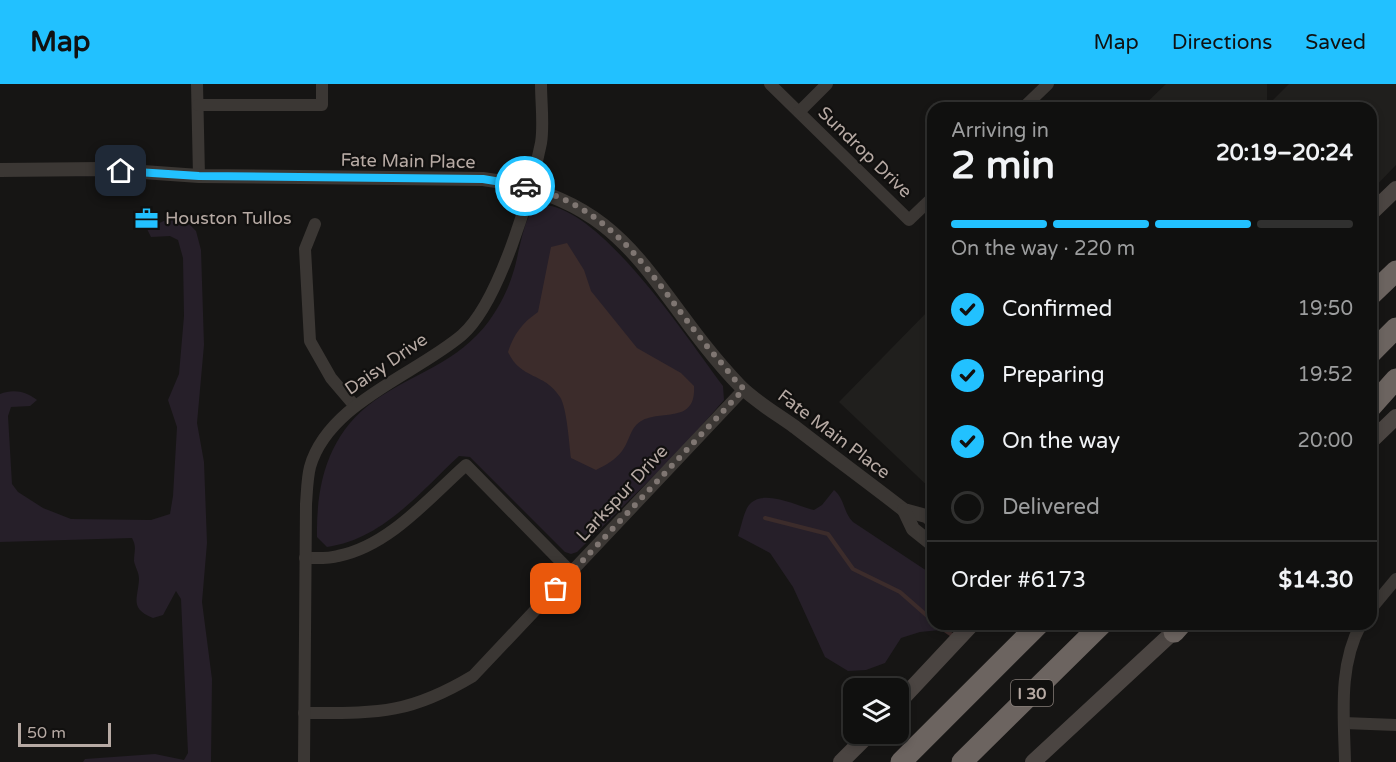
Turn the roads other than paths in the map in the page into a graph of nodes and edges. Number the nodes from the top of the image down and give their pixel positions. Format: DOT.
graph roads {
  1 [pos="197,84"];
  2 [pos="322,84"];
  3 [pos="541,84"];
  4 [pos="770,84"];
  5 [pos="827,84"];
  6 [pos="1048,84"];
  7 [pos="1029,102"];
  8 [pos="198,105"];
  9 [pos="799,112"];
  10 [pos="0,170"];
  11 [pos="199,176"];
  12 [pos="529,187"];
  13 [pos="1396,189"];
  14 [pos="927,203"];
  15 [pos="1377,207"];
  16 [pos="315,224"];
  17 [pos="1396,271"];
  18 [pos="1377,289"];
  19 [pos="1396,328"];
  20 [pos="1377,347"];
  21 [pos="1396,379"];
  22 [pos="744,389"];
  23 [pos="1377,400"];
  24 [pos="354,405"];
  25 [pos="1396,417"];
  26 [pos="1377,435"];
  27 [pos="904,510"];
  28 [pos="927,517"];
  29 [pos="927,540"];
  30 [pos="306,558"];
  31 [pos="572,573"];
  32 [pos="1396,579"];
  33 [pos="1377,602"];
  34 [pos="966,630"];
  35 [pos="1033,630"];
  36 [pos="1096,630"];
  37 [pos="1176,630"];
  38 [pos="1359,630"];
  39 [pos="909,691"];
  40 [pos="304,713"];
  41 [pos="1344,723"];
  42 [pos="1396,725"];
  43 [pos="859,744"];
  44 [pos="304,762"];
  45 [pos="841,762"];
  46 [pos="901,762"];
  47 [pos="962,762"];
  48 [pos="1033,762"];
  49 [pos="1345,762"];
  1 -- 8 [label="street"];
  2 -- 8 [label="street"];
  3 -- 12 [label="street, Daisy Drive"];
  4 -- 9 [label="street, Sundrop Drive"];
  5 -- 9 [label="street"];
  6 -- 7 [label="street"];
  8 -- 11 [label="street"];
  9 -- 14 [label="street, Sundrop Drive"];
  10 -- 11 [label="street, Fate Main Place"];
  11 -- 12 [label="street, Fate Main Place"];
  12 -- 22 [label="street, Fate Main Place"];
  12 -- 24 [label="street, Daisy Drive"];
  13 -- 15 [label="main road"];
  16 -- 24 [label="street"];
  17 -- 18 [label="highway"];
  19 -- 20 [label="highway"];
  21 -- 23 [label="highway"];
  22 -- 27 [label="street, Fate Main Place"];
  22 -- 31 [label="street, Larkspur Drive"];
  24 -- 30 [label="street, Daisy Drive"];
  25 -- 26 [label="main road"];
  27 -- 28 [label="street, Fate Main Place"];
  27 -- 29 [label="street, Fate Main Place"];
  30 -- 31 [label="street"];
  30 -- 40 [label="street, Daisy Drive"];
  31 -- 40 [label="street, Larkspur Drive"];
  32 -- 33 [label="street"];
  34 -- 39 [label="main road"];
  35 -- 46 [label="highway, I 30"];
  36 -- 47 [label="highway, I 30"];
  37 -- 48 [label="main road"];
  38 -- 41 [label="street"];
  40 -- 44 [label="street, Daisy Drive"];
  41 -- 42 [label="street"];
  41 -- 49 [label="street"];
  43 -- 45 [label="main road"];
}
